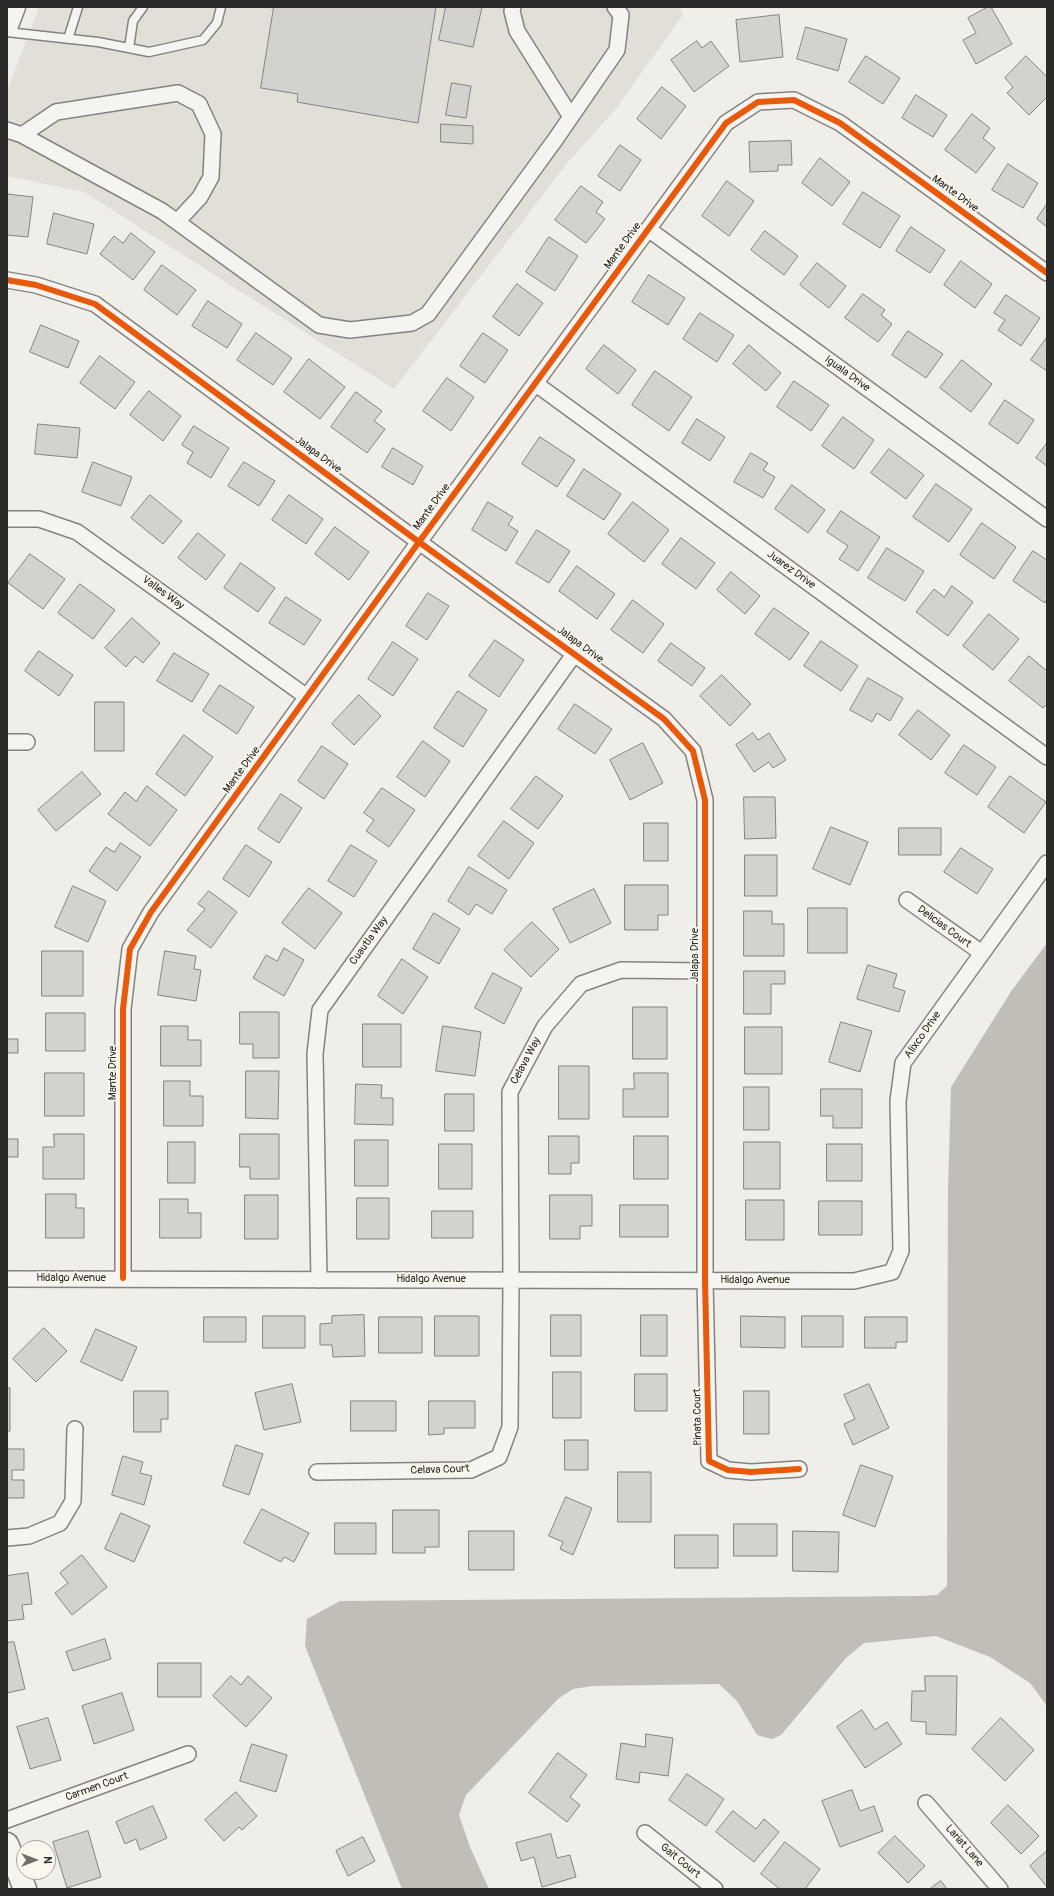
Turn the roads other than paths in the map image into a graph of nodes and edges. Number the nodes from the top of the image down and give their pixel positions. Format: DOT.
graph roads {
  1 [pos="14,7"];
  2 [pos="78,7"];
  3 [pos="143,7"];
  4 [pos="221,7"];
  5 [pos="513,7"];
  6 [pos="615,7"];
  7 [pos="7,25"];
  8 [pos="7,32"];
  9 [pos="68,39"];
  10 [pos="129,48"];
  11 [pos="572,117"];
  12 [pos="7,130"];
  13 [pos="22,135"];
  14 [pos="178,222"];
  15 [pos="648,229"];
  16 [pos="1047,273"];
  17 [pos="7,280"];
  18 [pos="536,384"];
  19 [pos="7,519"];
  20 [pos="1047,519"];
  21 [pos="419,542"];
  22 [pos="575,653"];
  23 [pos="307,697"];
  24 [pos="7,742"];
  25 [pos="27,742"];
  26 [pos="1047,757"];
  27 [pos="1047,864"];
  28 [pos="907,900"];
  29 [pos="982,954"];
  30 [pos="705,972"];
  31 [pos="7,1278"];
  32 [pos="123,1278"];
  33 [pos="511,1279"];
  34 [pos="319,1280"];
  35 [pos="706,1280"];
  36 [pos="854,1281"];
  37 [pos="75,1429"];
  38 [pos="799,1469"];
  39 [pos="317,1472"];
  40 [pos="7,1538"];
  41 [pos="188,1754"];
  42 [pos="926,1803"];
  43 [pos="7,1820"];
  44 [pos="645,1833"];
  45 [pos="7,1844"];
  46 [pos="25,1889"];
  47 [pos="715,1889"];
  48 [pos="1000,1889"];
  1 -- 7 [label="street"];
  2 -- 9 [label="lane"];
  3 -- 10 [label="lane"];
  4 -- 10 [label="lane"];
  5 -- 11 [label="street"];
  6 -- 11 [label="street"];
  8 -- 9 [label="lane"];
  9 -- 10 [label="lane"];
  11 -- 14 [label="street"];
  12 -- 13 [label="street"];
  13 -- 14 [label="street"];
  13 -- 14 [label="street"];
  15 -- 16 [label="street, Mante Drive"];
  15 -- 18 [label="street, Mante Drive"];
  15 -- 20 [label="street, Iguala Drive"];
  17 -- 21 [label="street, Jalapa Drive"];
  18 -- 21 [label="street, Mante Drive"];
  18 -- 26 [label="street, Juarez Drive"];
  19 -- 23 [label="street, Valles Way"];
  21 -- 22 [label="street, Jalapa Drive"];
  21 -- 23 [label="street, Mante Drive"];
  22 -- 30 [label="street, Jalapa Drive"];
  22 -- 34 [label="street, Cuautla Way"];
  23 -- 32 [label="street, Mante Drive"];
  24 -- 25 [label="street"];
  27 -- 29 [label="street, Alixco Drive"];
  28 -- 29 [label="street, Delicias Court"];
  29 -- 36 [label="street, Alixco Drive"];
  30 -- 33 [label="street, Celava Way"];
  30 -- 35 [label="street, Jalapa Drive"];
  31 -- 32 [label="street, Hidalgo Avenue"];
  32 -- 34 [label="street, Hidalgo Avenue"];
  33 -- 34 [label="street, Hidalgo Avenue"];
  33 -- 35 [label="street, Hidalgo Avenue"];
  33 -- 39 [label="street, Celava Court"];
  35 -- 36 [label="street, Hidalgo Avenue"];
  35 -- 38 [label="street, Pinata Court"];
  37 -- 40 [label="street"];
  41 -- 43 [label="street, Carmen Court"];
  42 -- 48 [label="street, Lariat Lane"];
  44 -- 47 [label="street, Gait Court"];
  45 -- 46 [label="street"];
}
